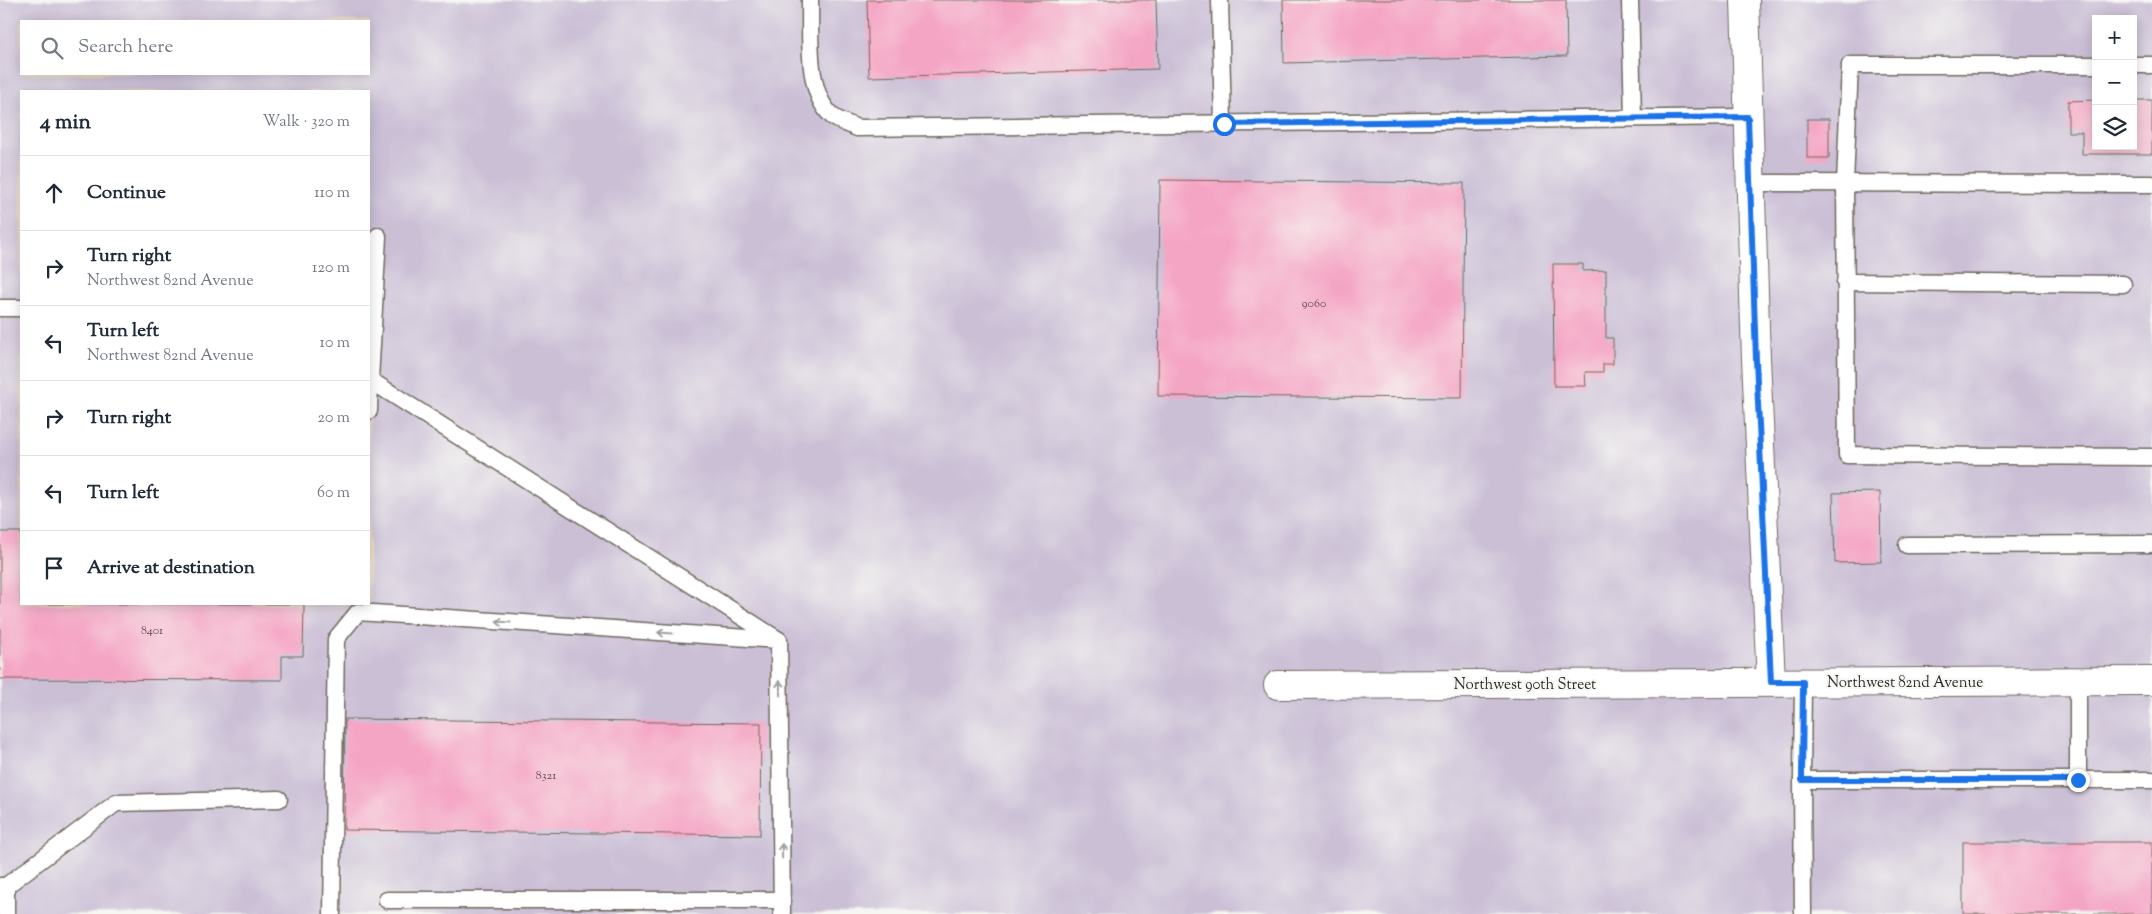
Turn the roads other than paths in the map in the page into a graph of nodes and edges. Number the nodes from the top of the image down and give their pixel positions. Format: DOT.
graph roads {
  1 [pos="810,0"];
  2 [pos="1220,0"];
  3 [pos="1630,0"];
  4 [pos="1745,0"];
  5 [pos="2092,65"];
  6 [pos="2137,65"];
  7 [pos="2152,65"];
  8 [pos="1748,117"];
  9 [pos="1633,118"];
  10 [pos="1224,124"];
  11 [pos="1750,183"];
  12 [pos="1845,183"];
  13 [pos="2152,184"];
  14 [pos="378,236"];
  15 [pos="1845,282"];
  16 [pos="2123,284"];
  17 [pos="0,308"];
  18 [pos="20,308"];
  19 [pos="370,380"];
  20 [pos="2152,457"];
  21 [pos="2152,544"];
  22 [pos="1907,545"];
  23 [pos="359,608"];
  24 [pos="779,640"];
  25 [pos="2152,680"];
  26 [pos="2078,681"];
  27 [pos="1771,682"];
  28 [pos="1803,682"];
  29 [pos="1278,685"];
  30 [pos="1802,780"];
  31 [pos="2078,780"];
  32 [pos="2152,780"];
  33 [pos="279,799"];
  34 [pos="3,886"];
  35 [pos="387,900"];
  36 [pos="619,906"];
  37 [pos="782,907"];
  38 [pos="6,914"];
  39 [pos="332,914"];
  40 [pos="1803,914"];
  1 -- 10 [label="lane"];
  2 -- 10 [label="lane"];
  3 -- 9 [label="lane"];
  4 -- 8 [label="street"];
  5 -- 12 [label="lane"];
  6 -- 7 [label="lane"];
  8 -- 9 [label="lane"];
  8 -- 11 [label="street"];
  9 -- 10 [label="lane"];
  11 -- 12 [label="lane"];
  11 -- 27 [label="street"];
  12 -- 13 [label="lane"];
  12 -- 15 [label="lane"];
  14 -- 19 [label="lane"];
  15 -- 16 [label="lane"];
  15 -- 20 [label="lane"];
  17 -- 18 [label="lane"];
  19 -- 24 [label="lane"];
  21 -- 22 [label="lane"];
  24 -- 23 [label="lane, one-way"];
  23 -- 39 [label="lane"];
  37 -- 24 [label="lane, one-way"];
  25 -- 26 [label="street, Northwest 82nd Avenue"];
  26 -- 28 [label="street, Northwest 82nd Avenue"];
  26 -- 31 [label="lane"];
  27 -- 28 [label="street, Northwest 82nd Avenue"];
  27 -- 29 [label="street, Northwest 90th Street"];
  28 -- 30 [label="lane"];
  30 -- 31 [label="lane"];
  30 -- 40 [label="lane"];
  31 -- 32 [label="lane"];
  33 -- 34 [label="lane"];
  34 -- 38 [label="lane"];
  35 -- 36 [label="lane"];
  36 -- 37 [label="lane"];
}
